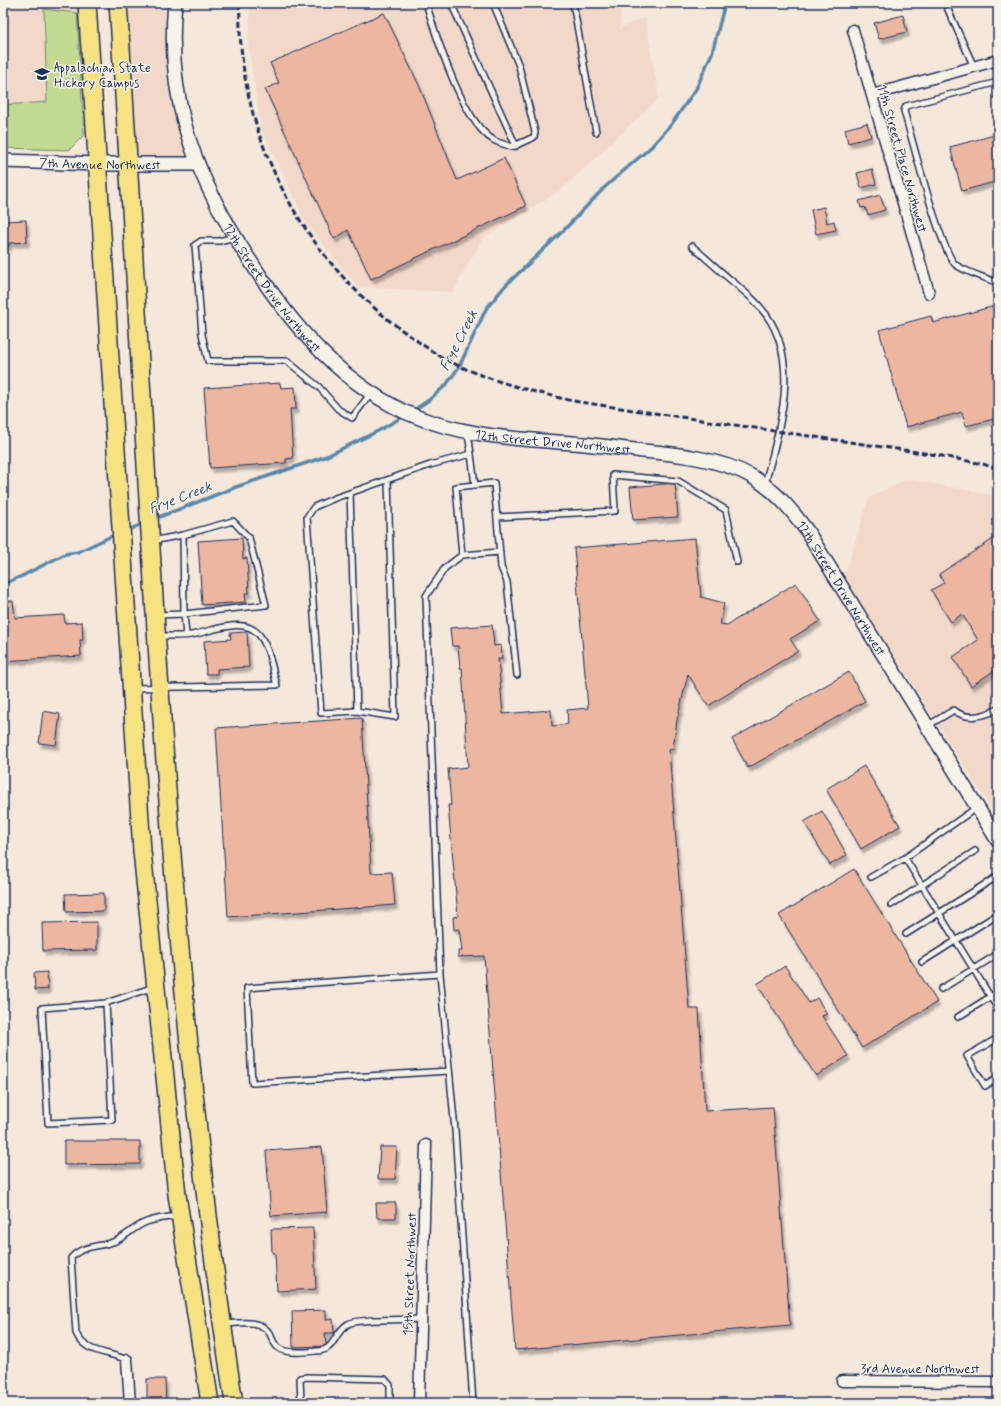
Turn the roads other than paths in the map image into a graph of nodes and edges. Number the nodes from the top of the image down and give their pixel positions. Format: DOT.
graph roads {
  1 [pos="88,3"];
  2 [pos="118,3"];
  3 [pos="175,3"];
  4 [pos="426,3"];
  5 [pos="451,3"];
  6 [pos="493,3"];
  7 [pos="573,3"];
  8 [pos="945,3"];
  9 [pos="853,30"];
  10 [pos="998,60"];
  11 [pos="974,67"];
  12 [pos="998,82"];
  13 [pos="872,95"];
  14 [pos="596,132"];
  15 [pos="516,146"];
  16 [pos="3,161"];
  17 [pos="98,164"];
  18 [pos="129,164"];
  19 [pos="197,164"];
  20 [pos="235,237"];
  21 [pos="692,246"];
  22 [pos="998,283"];
  23 [pos="929,292"];
  24 [pos="371,393"];
  25 [pos="468,432"];
  26 [pos="471,454"];
  27 [pos="388,480"];
  28 [pos="475,485"];
  29 [pos="764,486"];
  30 [pos="350,493"];
  31 [pos="497,517"];
  32 [pos="183,536"];
  33 [pos="151,542"];
  34 [pos="500,552"];
  35 [pos="462,555"];
  36 [pos="737,562"];
  37 [pos="184,614"];
  38 [pos="156,615"];
  39 [pos="186,635"];
  40 [pos="157,636"];
  41 [pos="517,675"];
  42 [pos="160,687"];
  43 [pos="131,688"];
  44 [pos="998,709"];
  45 [pos="357,711"];
  46 [pos="927,726"];
  47 [pos="977,807"];
  48 [pos="997,838"];
  49 [pos="975,851"];
  50 [pos="905,858"];
  51 [pos="998,876"];
  52 [pos="871,877"];
  53 [pos="922,886"];
  54 [pos="891,905"];
  55 [pos="938,912"];
  56 [pos="998,914"];
  57 [pos="906,934"];
  58 [pos="956,940"];
  59 [pos="998,954"];
  60 [pos="922,962"];
  61 [pos="973,969"];
  62 [pos="440,974"];
  63 [pos="154,987"];
  64 [pos="941,989"];
  65 [pos="998,992"];
  66 [pos="991,997"];
  67 [pos="106,1003"];
  68 [pos="998,1009"];
  69 [pos="958,1017"];
  70 [pos="998,1038"];
  71 [pos="449,1071"];
  72 [pos="998,1078"];
  73 [pos="426,1145"];
  74 [pos="181,1216"];
  75 [pos="421,1319"];
  76 [pos="222,1325"];
  77 [pos="127,1360"];
  78 [pos="842,1381"];
  79 [pos="998,1382"];
  80 [pos="130,1403"];
  81 [pos="210,1403"];
  82 [pos="234,1403"];
  83 [pos="301,1403"];
  84 [pos="390,1403"];
  85 [pos="419,1403"];
  86 [pos="474,1403"];
  1 -- 17 [label="highway"];
  2 -- 18 [label="highway"];
  3 -- 19 [label="street, 12th Street Drive Northwest"];
  4 -- 15 [label="lane"];
  5 -- 15 [label="lane"];
  6 -- 15 [label="lane"];
  7 -- 14 [label="lane"];
  8 -- 11 [label="lane"];
  9 -- 13 [label="street, 11th Street Place Northwest"];
  10 -- 11 [label="street"];
  11 -- 13 [label="street"];
  12 -- 22 [label="lane"];
  13 -- 23 [label="street, 11th Street Place Northwest"];
  16 -- 17 [label="street, 7th Avenue Northwest"];
  17 -- 18 [label="street, 7th Avenue Northwest"];
  17 -- 43 [label="highway"];
  18 -- 19 [label="street, 7th Avenue Northwest"];
  18 -- 33 [label="highway"];
  19 -- 20 [label="street, 12th Street Drive Northwest"];
  20 -- 24 [label="street, 12th Street Drive Northwest"];
  20 -- 24 [label="lane"];
  21 -- 29 [label="lane"];
  24 -- 25 [label="street, 12th Street Drive Northwest"];
  25 -- 26 [label="lane"];
  25 -- 29 [label="street, 12th Street Drive Northwest"];
  26 -- 27 [label="lane"];
  26 -- 28 [label="lane"];
  27 -- 30 [label="lane"];
  27 -- 45 [label="lane"];
  28 -- 31 [label="lane"];
  28 -- 35 [label="lane"];
  29 -- 46 [label="street, 12th Street Drive Northwest"];
  30 -- 45 [label="lane"];
  30 -- 45 [label="lane"];
  31 -- 34 [label="lane"];
  31 -- 36 [label="lane"];
  32 -- 33 [label="lane"];
  32 -- 37 [label="lane"];
  32 -- 37 [label="lane"];
  33 -- 38 [label="highway"];
  34 -- 35 [label="lane"];
  34 -- 41 [label="lane"];
  35 -- 62 [label="lane"];
  37 -- 38 [label="lane"];
  37 -- 39 [label="lane"];
  38 -- 40 [label="highway"];
  39 -- 40 [label="lane"];
  39 -- 42 [label="lane"];
  40 -- 42 [label="highway"];
  42 -- 43 [label="lane"];
  42 -- 76 [label="highway"];
  43 -- 63 [label="highway"];
  44 -- 46 [label="lane"];
  46 -- 47 [label="street, 12th Street Drive Northwest"];
  47 -- 48 [label="street, 12th Street Drive Northwest"];
  47 -- 50 [label="lane"];
  49 -- 53 [label="lane"];
  50 -- 52 [label="lane"];
  50 -- 53 [label="lane"];
  51 -- 55 [label="lane"];
  53 -- 54 [label="lane"];
  53 -- 55 [label="lane"];
  55 -- 57 [label="lane"];
  55 -- 58 [label="lane"];
  56 -- 58 [label="lane"];
  58 -- 60 [label="lane"];
  58 -- 61 [label="lane"];
  59 -- 61 [label="lane"];
  61 -- 64 [label="lane"];
  61 -- 66 [label="lane"];
  62 -- 71 [label="lane"];
  62 -- 71 [label="lane"];
  63 -- 67 [label="lane"];
  63 -- 74 [label="highway"];
  65 -- 66 [label="lane"];
  66 -- 68 [label="lane"];
  66 -- 69 [label="lane"];
  67 -- 67 [label="lane"];
  70 -- 72 [label="lane"];
  71 -- 86 [label="lane"];
  73 -- 75 [label="street, 15th Street Northwest"];
  74 -- 77 [label="lane"];
  74 -- 81 [label="highway"];
  75 -- 76 [label="lane"];
  75 -- 85 [label="street, 15th Street Northwest"];
  76 -- 82 [label="highway"];
  77 -- 80 [label="street"];
  78 -- 79 [label="street, 3rd Avenue Northwest"];
  83 -- 84 [label="lane"];
}
